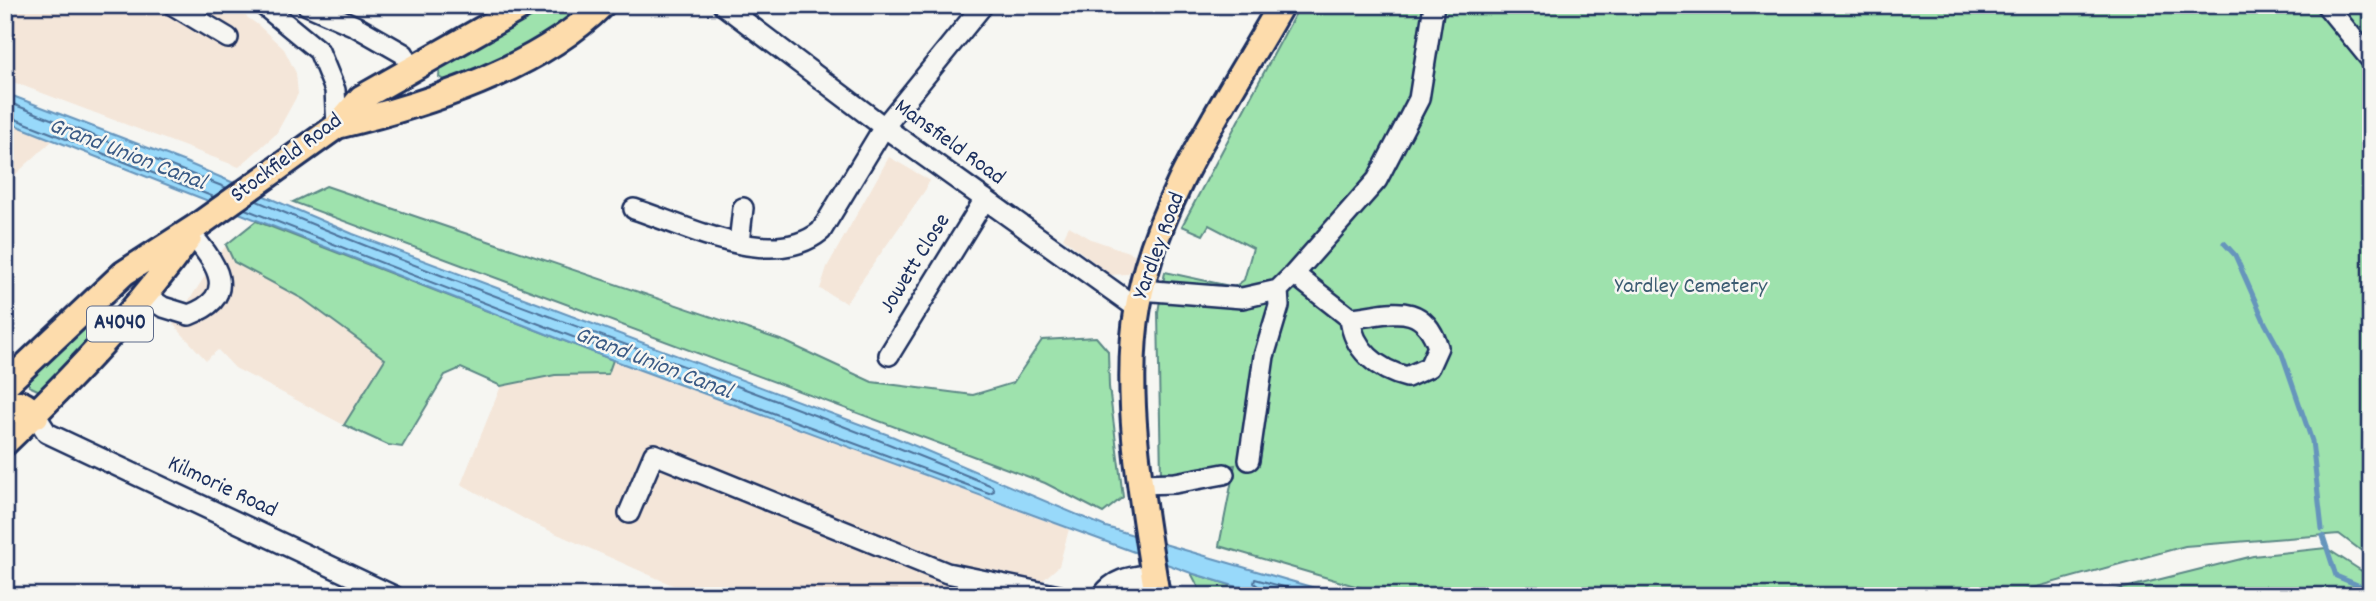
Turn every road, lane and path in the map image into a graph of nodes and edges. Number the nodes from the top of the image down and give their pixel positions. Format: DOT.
graph roads {
  1 [pos="173,5"];
  2 [pos="263,5"];
  3 [pos="307,5"];
  4 [pos="525,5"];
  5 [pos="602,5"];
  6 [pos="715,5"];
  7 [pos="983,5"];
  8 [pos="1281,5"];
  9 [pos="1434,5"];
  10 [pos="2326,5"];
  11 [pos="728,9"];
  12 [pos="228,38"];
  13 [pos="2371,60"];
  14 [pos="411,70"];
  15 [pos="429,99"];
  16 [pos="337,127"];
  17 [pos="884,127"];
  18 [pos="985,199"];
  19 [pos="743,208"];
  20 [pos="634,209"];
  21 [pos="198,226"];
  22 [pos="739,243"];
  23 [pos="1294,274"];
  24 [pos="1278,290"];
  25 [pos="146,296"];
  26 [pos="1139,299"];
  27 [pos="1350,318"];
  28 [pos="889,355"];
  29 [pos="5,385"];
  30 [pos="5,405"];
  31 [pos="36,416"];
  32 [pos="7,440"];
  33 [pos="1250,460"];
  34 [pos="1224,474"];
  35 [pos="1141,494"];
  36 [pos="629,513"];
  37 [pos="1155,579"];
  38 [pos="394,596"];
  39 [pos="1059,596"];
  40 [pos="1102,596"];
  1 -- 12 [label="street"];
  2 -- 16 [label="street"];
  3 -- 14 [label="street"];
  4 -- 14 [label="main road, Stockfield Road / A4040"];
  5 -- 15 [label="main road, A4040"];
  6 -- 11 [label="street, Mansfield Road"];
  7 -- 17 [label="street"];
  8 -- 26 [label="main road, Yardley Road"];
  9 -- 23 [label="street"];
  10 -- 13 [label="street"];
  11 -- 17 [label="street, Mansfield Road"];
  14 -- 15 [label="main road"];
  14 -- 16 [label="main road, Stockfield Road / A4040"];
  15 -- 16 [label="main road, A4040"];
  16 -- 21 [label="main road, Stockfield Road / A4040"];
  17 -- 18 [label="street, Mansfield Road"];
  17 -- 22 [label="street"];
  18 -- 26 [label="street, Mansfield Road"];
  18 -- 28 [label="street, Jowett Close"];
  19 -- 22 [label="street"];
  20 -- 22 [label="street"];
  21 -- 25 [label="main road, Stockfield Road / A4040"];
  21 -- 25 [label="street"];
  21 -- 29 [label="main road, Stockfield Road / A4040"];
  23 -- 24 [label="street"];
  23 -- 27 [label="street"];
  24 -- 26 [label="street"];
  24 -- 33 [label="street"];
  25 -- 31 [label="main road, Stockfield Road / A4040"];
  26 -- 35 [label="main road, Yardley Road"];
  30 -- 31 [label="main road"];
  31 -- 32 [label="main road, Stockfield Road / A4040"];
  31 -- 38 [label="street, Kilmorie Road"];
  34 -- 35 [label="street"];
  35 -- 37 [label="main road, Yardley Road"];
  36 -- 39 [label="street"];
  37 -- 40 [label="street"];
}
